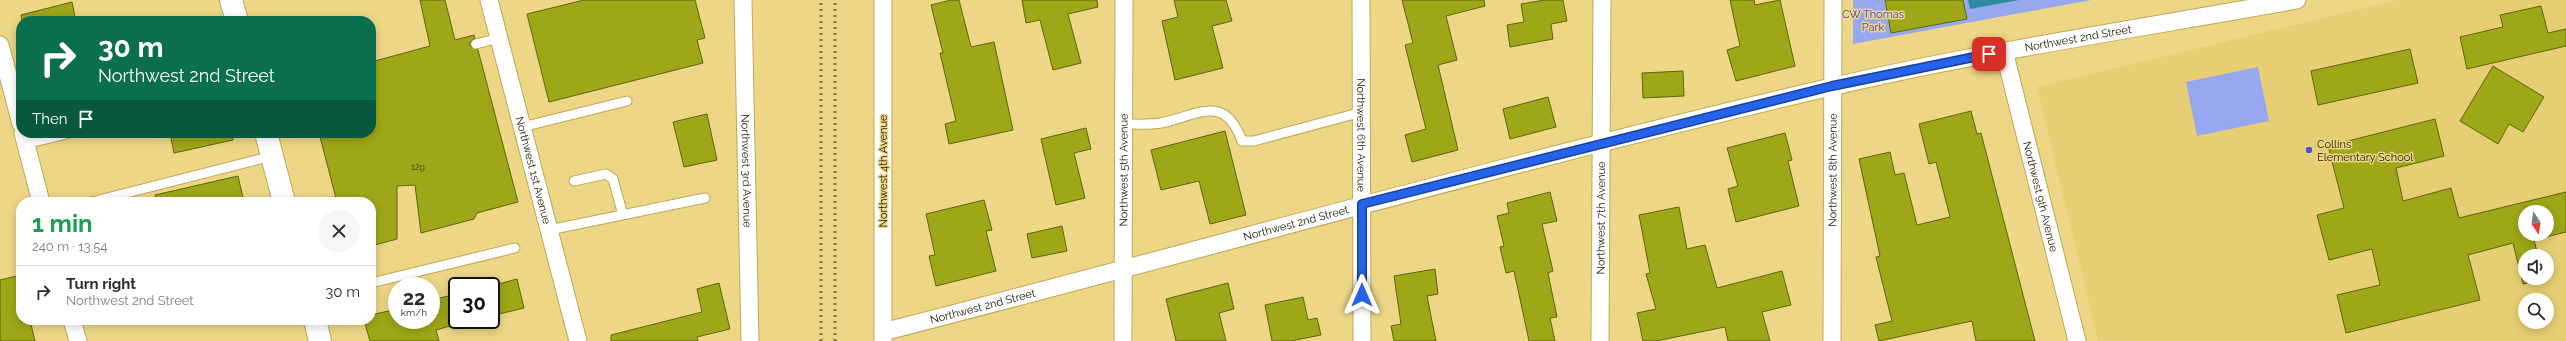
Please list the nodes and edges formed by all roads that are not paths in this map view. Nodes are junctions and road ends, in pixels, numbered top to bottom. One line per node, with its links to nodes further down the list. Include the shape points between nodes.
1 (231, 0): 10 (main road)
2 (489, 0): 11 (street, Northwest 1st Avenue)
3 (743, 0): 42 (street, Northwest 3rd Avenue)
4 (883, 0): 38 (street, Northwest 4th Avenue)
5 (1124, 0): 19 (street, Northwest 5th Avenue)
6 (1361, 0): 18 (street, Northwest 6th Avenue)
7 (1602, 0): 23 (street, Northwest 7th Avenue)
8 (1833, 0): 15 (street, Northwest 8th Avenue)
9 (2297, 0): 14 (street, Northwest 2nd Street)
10 (236, 16)
11 (499, 38): 12 (lane); 20 (street, Northwest 1st Avenue)
12 (476, 44)
13 (0, 45): 17 (street)
14 (2004, 51): 15 (street, Northwest 2nd Street); 47 (street, Northwest 9th Avenue)
15 (1832, 86): 23 (street, Northwest 2nd Street); 46 (street, Northwest 8th Avenue)
16 (627, 101): 20 (lane)
17 (16, 105)
18 (1362, 112): 19 (lane, via 1254,141 1242,141 1236,125 1222,112 1212,109 1160,123); 30 (street, Northwest 6th Avenue)
19 (1124, 124): 34 (street, Northwest 5th Avenue)
20 (522, 127): 32 (street, Northwest 1st Avenue)
21 (267, 138): 24 (main road)
22 (25, 139): 26 (street)
23 (1603, 144): 30 (street, Northwest 2nd Street); 45 (street, Northwest 7th Avenue)
24 (272, 156): 27 (lane); 28 (main road)
25 (574, 181): 31 (lane, via 606,174 613,179)
26 (40, 197)
27 (111, 197)
28 (283, 197)
29 (705, 198): 31 (lane)
30 (1362, 204): 34 (street, Northwest 2nd Street); 44 (street, Northwest 6th Avenue)
31 (623, 215): 32 (lane)
32 (549, 230): 41 (street, Northwest 1st Avenue)
33 (514, 248): 35 (lane)
34 (1124, 270): 38 (street, Northwest 2nd Street); 43 (street, Northwest 5th Avenue)
35 (376, 282)
36 (73, 325): 39 (street)
37 (316, 325): 40 (main road)
38 (883, 337)
39 (78, 341)
40 (320, 341)
41 (578, 341)
42 (750, 341)
43 (1123, 341)
44 (1362, 341)
45 (1600, 341)
46 (1832, 341)
47 (2076, 341)

